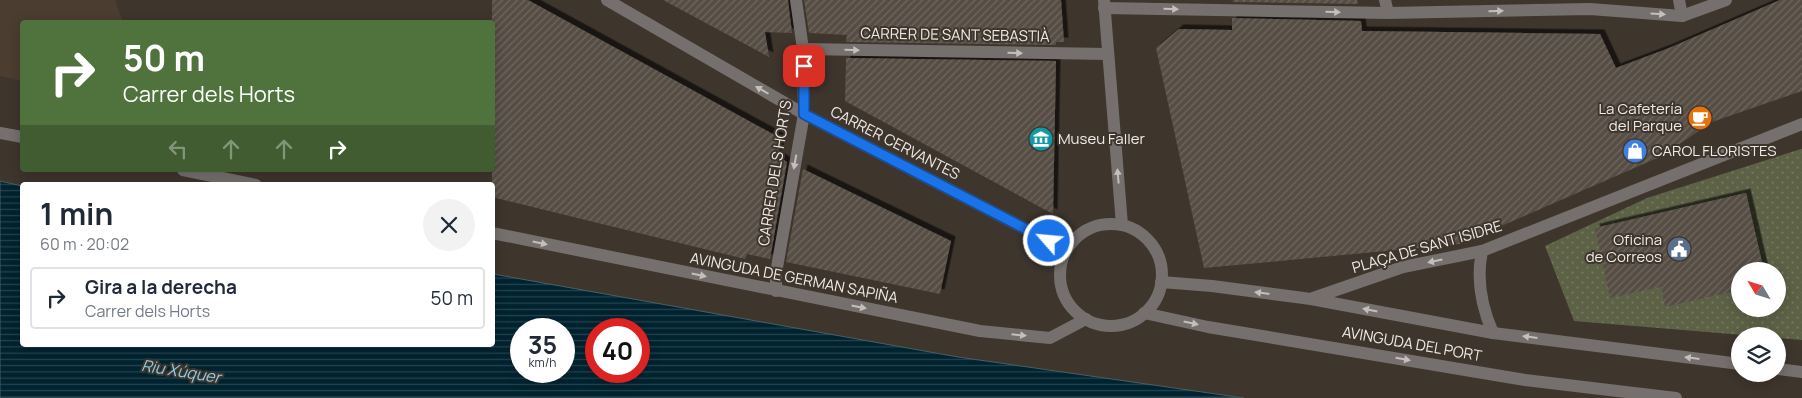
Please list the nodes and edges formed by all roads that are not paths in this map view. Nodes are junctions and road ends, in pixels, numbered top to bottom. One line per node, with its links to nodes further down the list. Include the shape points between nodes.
1 (607, 0): 12 (street, CARRER CERVANTES, one-way to 1)
2 (796, 0): 10 (street, CARRER DELS HORTS)
3 (1386, 0): 8 (street)
4 (1679, 0): 9 (street)
5 (1726, 0): 9 (street)
6 (1104, 4): 8 (street, one-way to 8); 11 (street)
7 (1590, 5): 8 (street, one-way to 7); 9 (street, one-way to 9)
8 (1388, 13)
9 (1682, 16)
10 (804, 49): 11 (street, CARRER DE SANT SEBASTIÀ, one-way to 11); 12 (street, CARRER DELS HORTS)
11 (1107, 54): 18 (street, one-way to 11)
12 (804, 114): 20 (street, CARRER CERVANTES); 23 (street, CARRER DELS HORTS, one-way to 23, via 776,272)
13 (1802, 124): 21 (street, PLAÇA DE SANT ISIDRE)
14 (0, 133): 15 (street)
15 (20, 138)
16 (192, 172): 17 (street)
17 (241, 182)
18 (1122, 225): 20 (street, via 1090,228 1076,237); 22 (street, via 1148,239 1161,266)
19 (495, 234): 23 (street, AVINGUDA DE GERMAN SAPIÑA, one-way to 23)
20 (1066, 250): 26 (street, via 1060,268 1062,288 1071,306)
21 (1482, 251): 24 (street, PLAÇA DE SANT ISIDRE, one-way to 24, via 1403,267); 27 (street, via 1479,281 1484,312)
22 (1162, 282): 24 (street, PLAÇA DE SANT ISIDRE, one-way to 22); 25 (street)
23 (776, 291): 26 (street, AVINGUDA DE GERMAN SAPIÑA, one-way to 26, via 980,331 1050,338)
24 (1311, 299): 27 (street, AVINGUDA DEL PORT, one-way to 24)
25 (1144, 313): 26 (street, via 1132,322 1120,325 1102,325); 31 (street, AVINGUDA DEL PORT, one-way to 31, via 1208,327 1525,380)
26 (1086, 319)
27 (1493, 333): 28 (street, AVINGUDA DEL PORT, one-way to 27)
28 (1731, 363)
29 (1786, 369): 30 (street)
30 (1802, 372)
31 (1676, 398)

